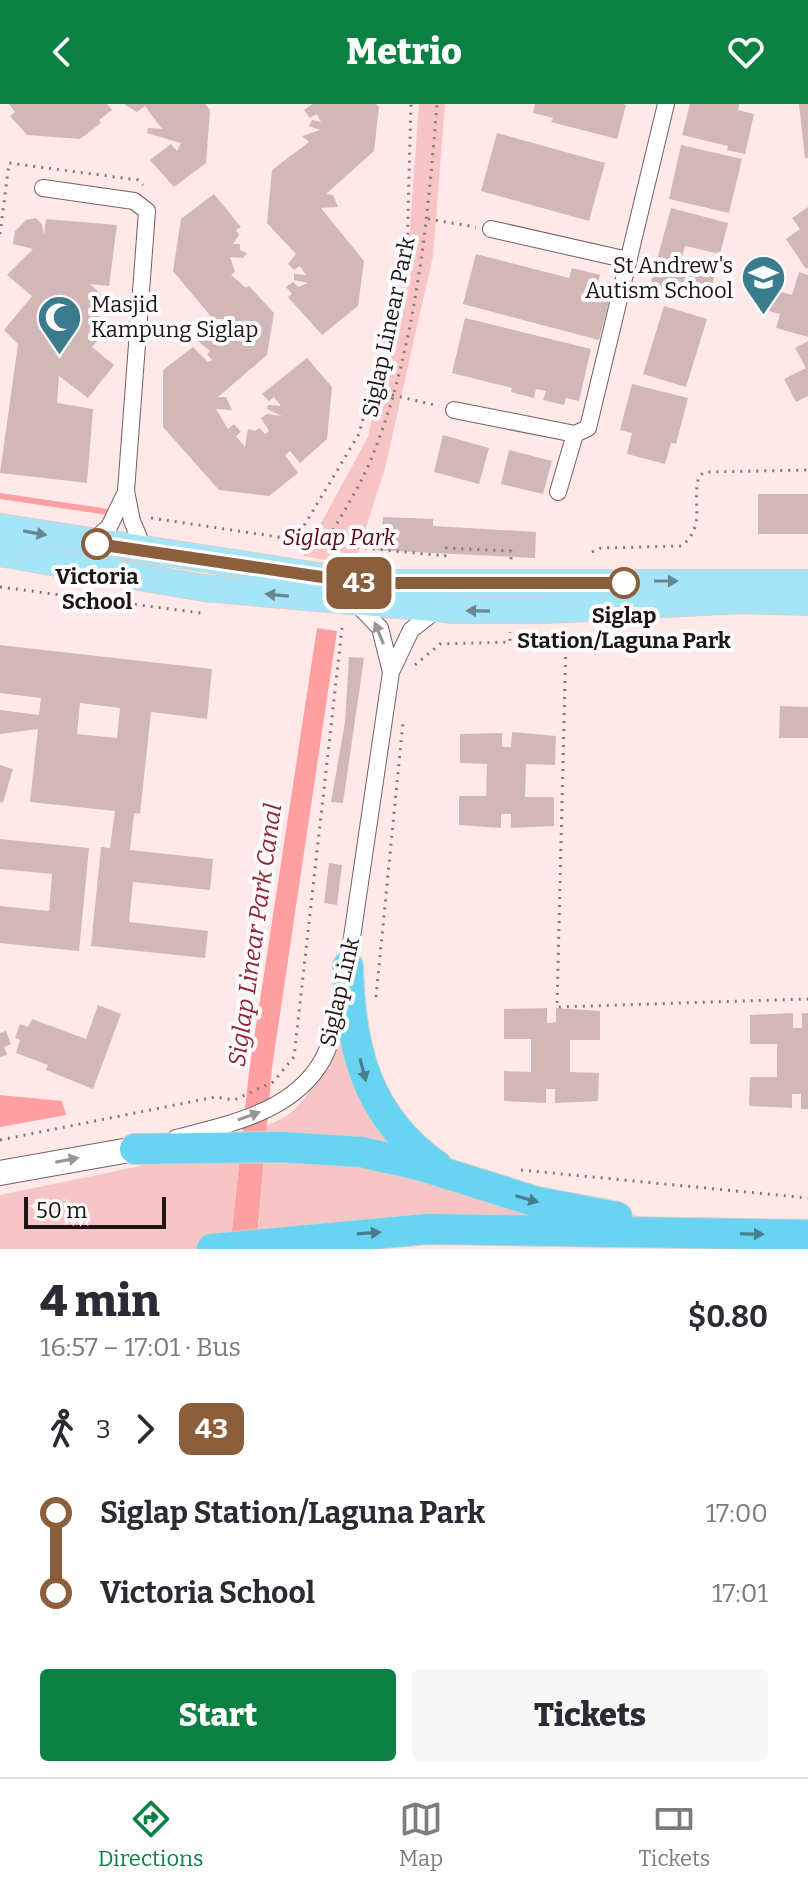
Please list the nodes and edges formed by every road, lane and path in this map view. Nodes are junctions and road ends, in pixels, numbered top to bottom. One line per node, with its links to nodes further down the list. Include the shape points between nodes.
1 (411, 104): 18 (path, via 407,254 359,434)
2 (437, 104): 6 (path, Siglap Linear Park)
3 (666, 104): 9 (street)
4 (147, 187): 8 (path, via 138,180 9,163)
5 (43, 188): 14 (street, via 134,201 144,206 148,217)
6 (427, 218): 7 (path); 10 (path, Siglap Linear Park)
7 (491, 229): 9 (street)
8 (0, 234)
9 (628, 260): 12 (street, via 588,428)
10 (392, 395): 11 (path); 20 (path, Siglap Linear Park, via 374,454)
11 (454, 410): 12 (street)
12 (575, 434): 15 (street)
13 (808, 470): 23 (path, via 705,472 696,484 697,527 682,546)
14 (126, 491): 19 (street, via 109,527); 22 (street)
15 (558, 492)
16 (142, 517): 18 (path)
17 (0, 527): 19 (main road, one-way to 19)
18 (296, 539): 20 (path)
19 (91, 543): 22 (main road)
20 (326, 544): 21 (path, via 445,556 446,548)
21 (511, 551)
22 (145, 552): 25 (main road, one-way to 25, via 363,583)
23 (592, 552)
24 (0, 553): 27 (main road, one-way to 24, via 204,588)
25 (808, 583)
26 (0, 587): 30 (path)
27 (354, 601): 29 (main road); 34 (street, Siglap Link, one-way to 27, via 380,628)
28 (808, 602): 29 (main road, one-way to 29)
29 (438, 609): 34 (street, Siglap Link, via 411,630)
30 (201, 613)
31 (342, 628): 41 (path, via 294,1057 273,1082 234,1100 215,1097)
32 (566, 641): 38 (path, via 557,1007)
33 (510, 642): 35 (path, via 440,644)
34 (391, 672): 37 (street, Siglap Link)
35 (409, 677)
36 (403, 721): 39 (path)
37 (348, 966): 40 (street, Siglap Link, one-way to 37, via 276,1106 323,1060); 45 (highway, one-way to 45, via 349,1010 365,1080 400,1134)
38 (808, 999)
39 (375, 1006)
40 (224, 1136): 42 (highway); 45 (highway, via 281,1147 388,1156)
41 (0, 1140)
42 (135, 1149): 44 (street, one-way to 42)
43 (512, 1169): 46 (path)
44 (0, 1173)
45 (453, 1176): 47 (highway, one-way to 47, via 537,1202)
46 (808, 1198)
47 (695, 1233): 48 (highway, one-way to 48); 49 (highway, one-way to 47, via 428,1229)
48 (808, 1235)
49 (237, 1246)

